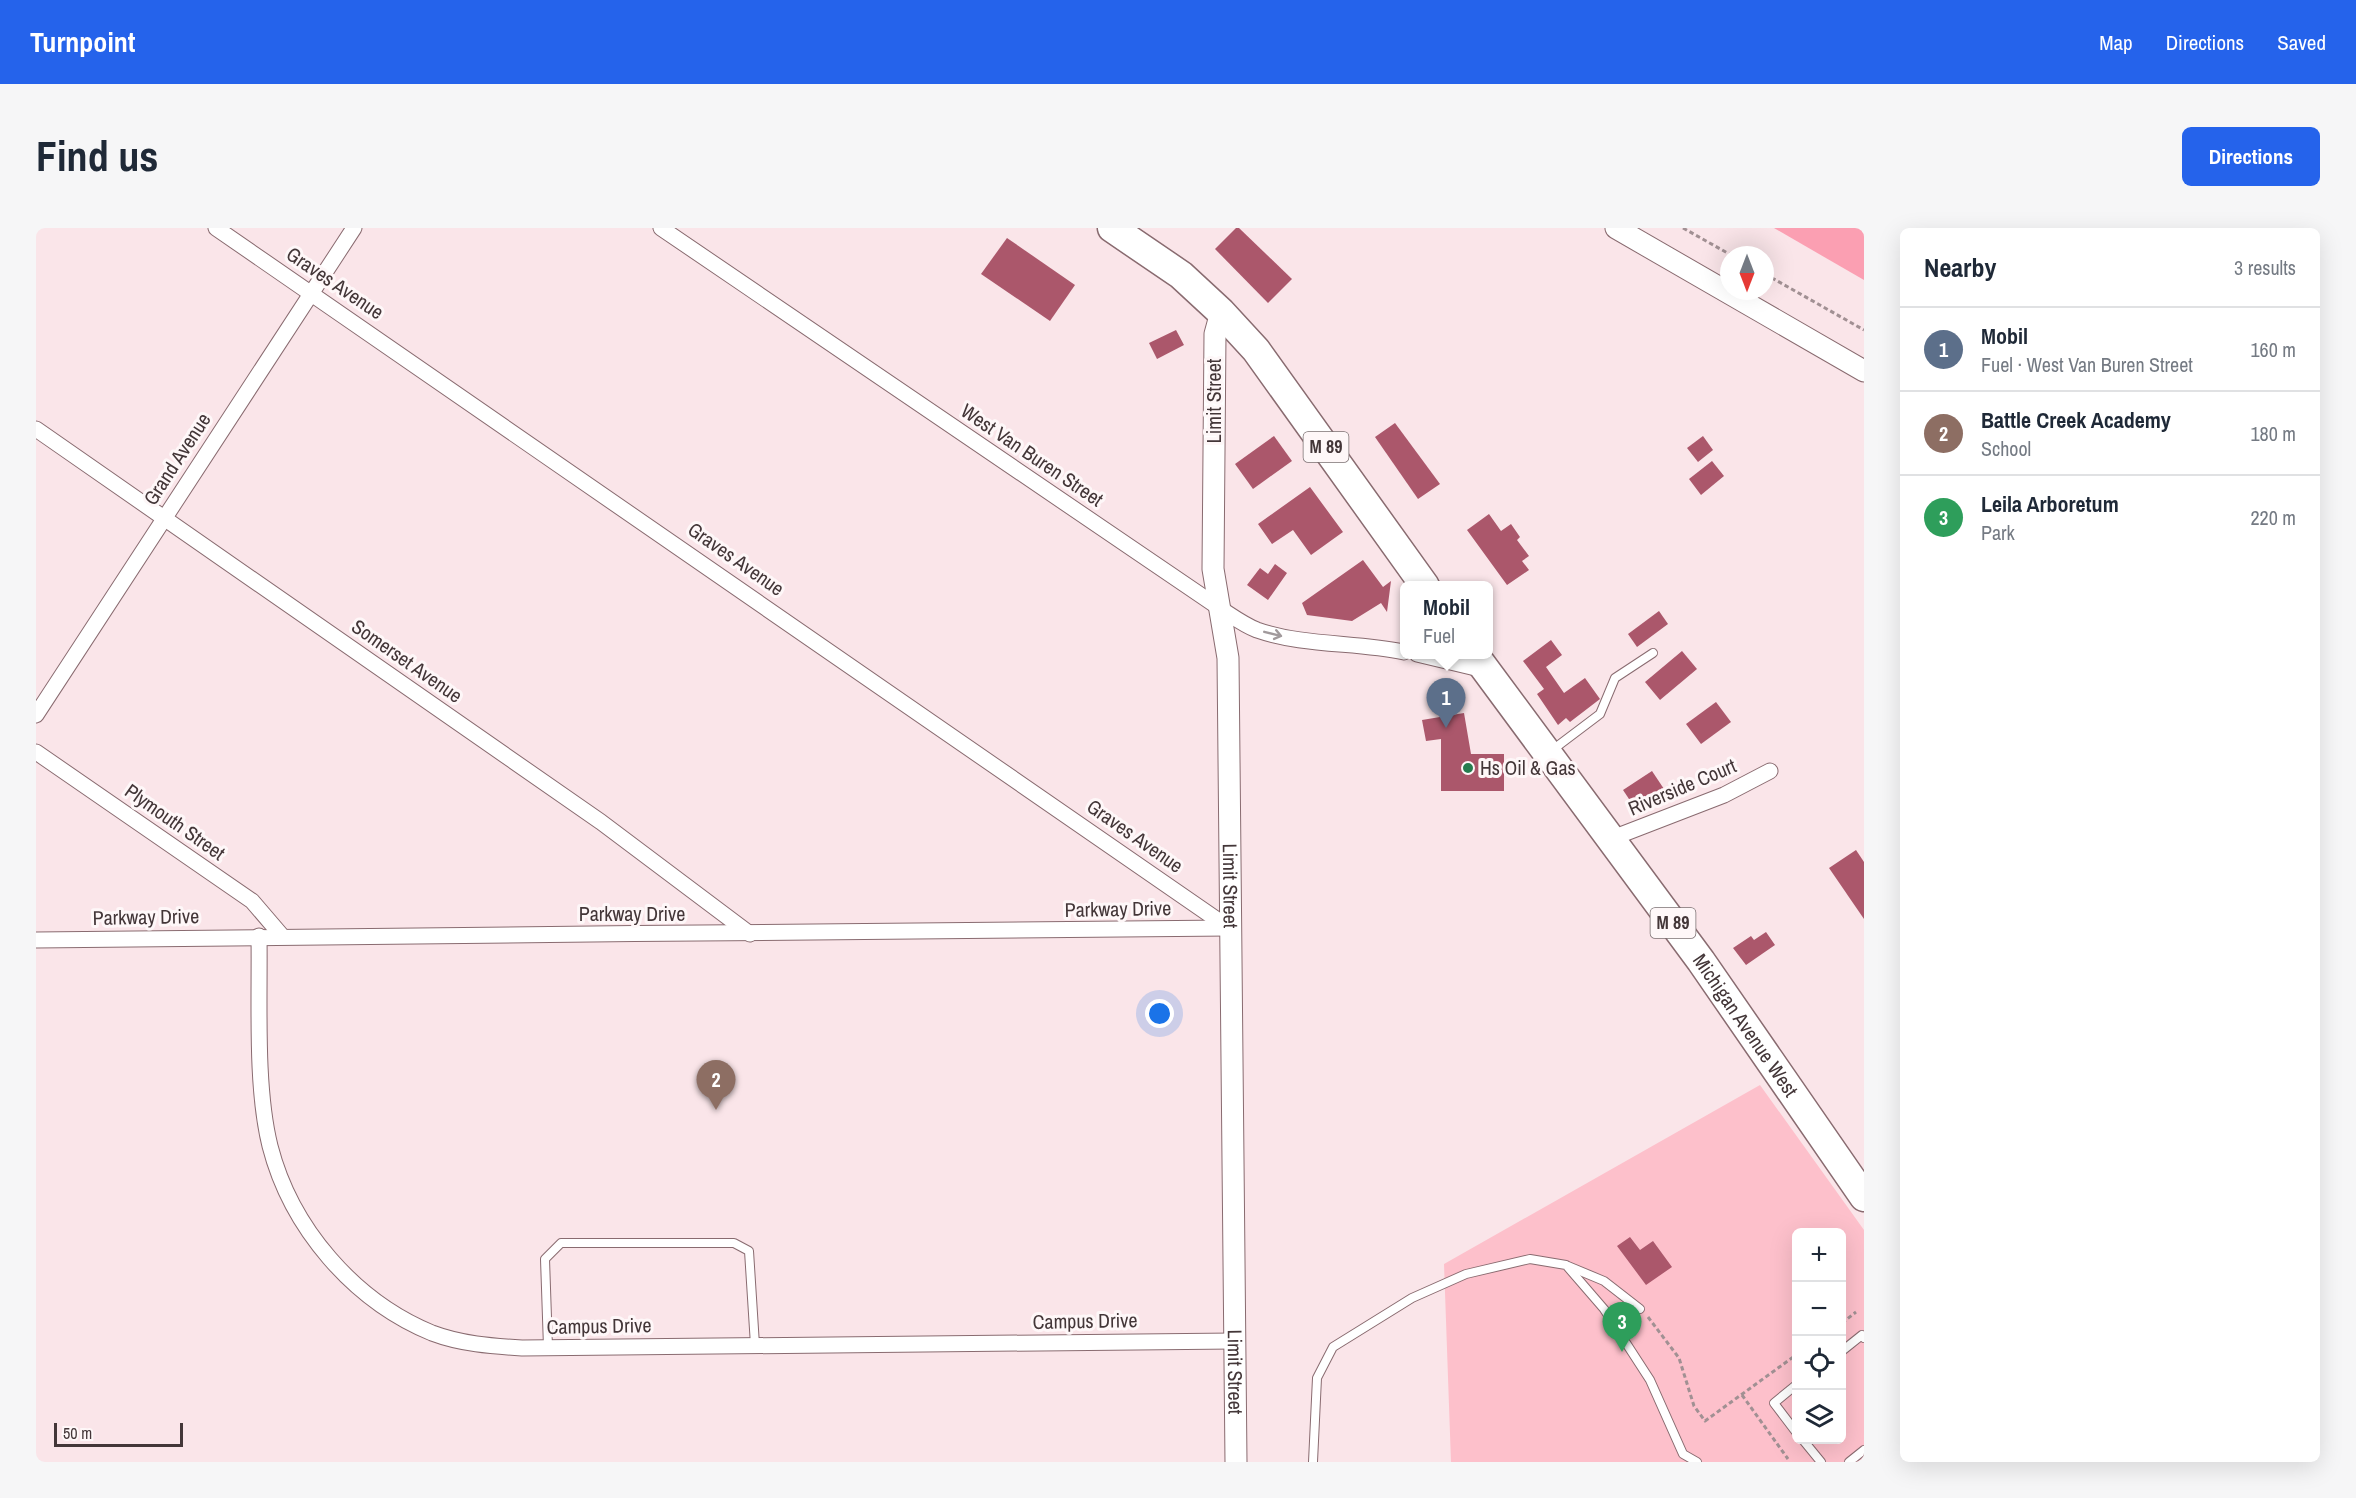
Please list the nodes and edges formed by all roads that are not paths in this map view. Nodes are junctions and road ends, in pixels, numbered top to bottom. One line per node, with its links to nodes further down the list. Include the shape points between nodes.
1 (216, 228): 6 (street, Graves Avenue)
2 (354, 228): 6 (street, Grand Avenue)
3 (661, 228): 12 (street, West Van Buren Street)
4 (1112, 228): 7 (highway, M 89, via 1181,275)
5 (1616, 228): 8 (street)
6 (312, 292): 10 (street, Grand Avenue); 22 (street, Graves Avenue)
7 (1221, 312): 11 (highway, M 89, via 1256,350); 12 (street, Limit Street, via 1215,334 1213,569)
8 (1864, 371)
9 (36, 429): 10 (street, Somerset Avenue)
10 (164, 517): 17 (street, Grand Avenue); 23 (street, Somerset Avenue, via 601,822)
11 (1422, 581)
12 (1221, 609): 13 (street, West Van Buren Street, one-way to 13, via 1256,630); 22 (street, Limit Street, via 1228,658)
13 (1400, 651)
14 (1653, 653): 19 (lane, via 1616,678 1600,714)
15 (1456, 659): 16 (street)
16 (1479, 662): 19 (highway, Michigan Avenue West / M 89)
17 (36, 715)
18 (36, 752): 25 (street, Plymouth Street, via 252,901)
19 (1547, 755): 21 (highway, Michigan Avenue West / M 89)
20 (1770, 771): 21 (street, Riverside Court, via 1724,795)
21 (1610, 839): 27 (highway, Michigan Avenue West / M 89, via 1701,961)
22 (1229, 928): 23 (street, Parkway Drive); 31 (street, Limit Street)
23 (750, 934): 25 (street, Parkway Drive)
24 (259, 936): 25 (street, Parkway Drive); 26 (street, Parkway Drive); 33 (street, Campus Drive, via 263,1100 270,1145 284,1189 305,1225 361,1289 423,1328 478,1346)
25 (282, 936)
26 (36, 940)
27 (1864, 1197)
28 (1566, 1265): 29 (lane, via 1604,1281); 40 (lane, via 1530,1259 1466,1274 1412,1298 1333,1347 1317,1377); 41 (lane, via 1604,1309 1650,1380 1683,1454)
29 (1640, 1309)
30 (1864, 1338): 34 (lane, via 1862,1335)
31 (1234, 1341): 32 (street, Campus Drive); 39 (street, Limit Street)
32 (755, 1345): 33 (street, Campus Drive); 33 (lane, via 749,1251 735,1243 561,1243 545,1258)
33 (548, 1347)
34 (1846, 1348)
35 (1792, 1389): 36 (lane, via 1774,1403)
36 (1792, 1426)
37 (1806, 1444): 42 (lane)
38 (1864, 1450): 43 (lane)
39 (1236, 1462)
40 (1313, 1462)
41 (1697, 1462)
42 (1821, 1462)
43 (1849, 1462)

